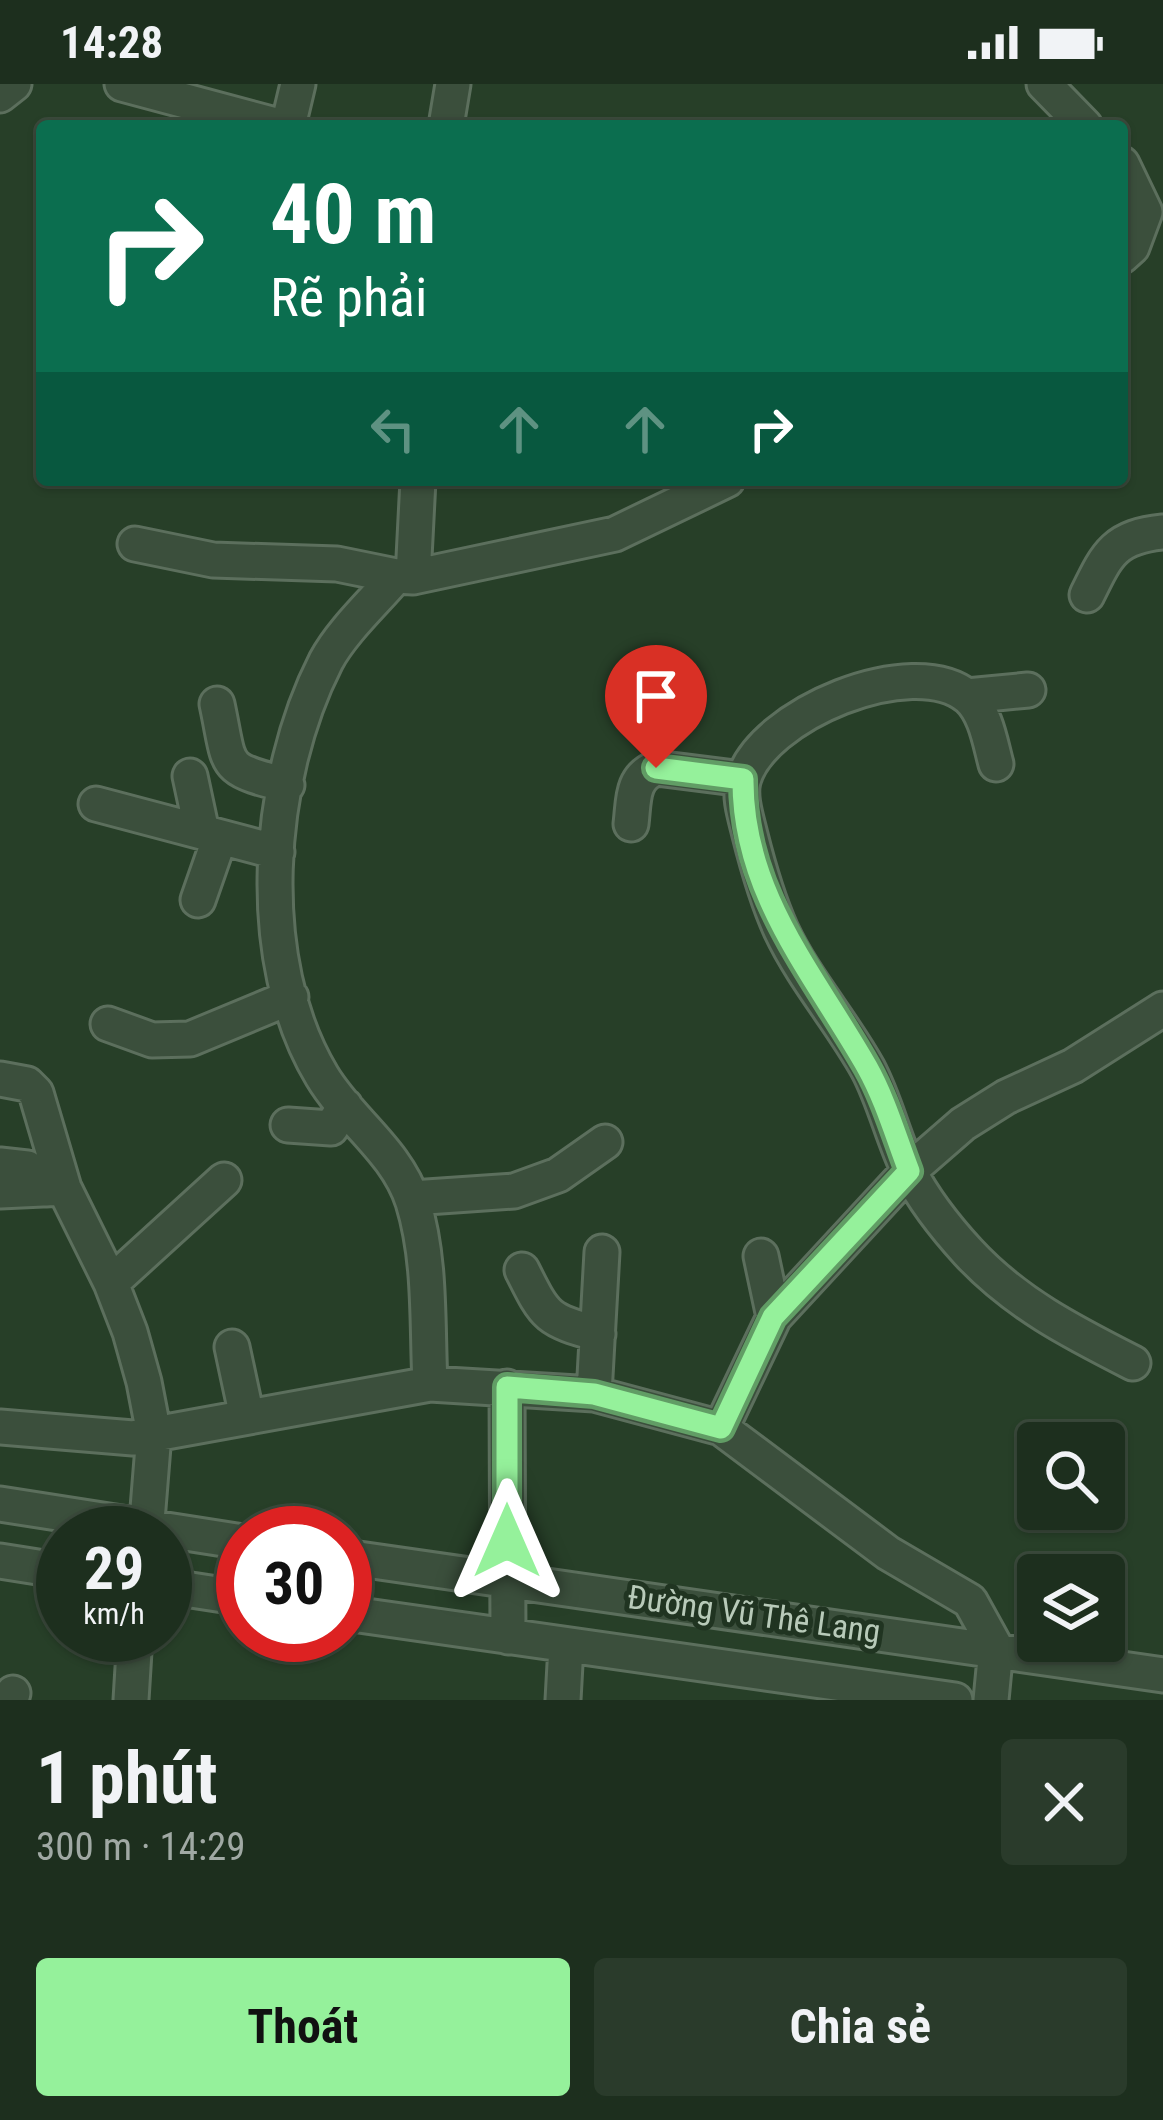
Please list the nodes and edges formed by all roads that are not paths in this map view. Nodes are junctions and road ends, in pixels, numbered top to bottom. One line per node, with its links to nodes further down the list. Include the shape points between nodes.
1 (14, 84): 6 (street)
2 (122, 84): 7 (street)
3 (298, 84): 8 (street)
4 (453, 84): 9 (street)
5 (1044, 84): 10 (street)
6 (0, 94)
7 (260, 120)
8 (285, 120)
9 (447, 120)
10 (1079, 120)
11 (1128, 177): 12 (street, via 1144,212)
12 (1128, 251)
13 (417, 486): 17 (street)
14 (715, 486): 17 (street, via 615,534)
15 (1163, 532): 18 (street, via 1126,539 1107,554)
16 (134, 544): 17 (street, via 213,560 321,563)
17 (405, 577): 25 (street, via 328,658)
18 (1087, 595)
19 (1028, 690): 20 (street)
20 (967, 696): 22 (street, via 983,718); 24 (street, via 894,681 830,698 782,730)
21 (217, 704): 25 (street, via 238,772)
22 (995, 764)
23 (190, 776): 28 (street)
24 (743, 779): 27 (street, via 656,768 635,785); 39 (street, via 760,876 782,933 868,1070)
25 (287, 785): 29 (street)
26 (96, 805): 28 (street)
27 (631, 824)
28 (211, 834): 29 (street); 30 (street)
29 (277, 851): 31 (street, via 274,889)
30 (198, 900)
31 (291, 998): 33 (street, via 190,1039 152,1040); 35 (street, via 321,1075)
32 (1163, 1009): 39 (street, via 963,1124)
33 (107, 1024)
34 (0, 1079): 41 (street, via 36,1093)
35 (345, 1106): 36 (street, via 331,1128); 43 (street, via 388,1153)
36 (287, 1125)
37 (604, 1142): 43 (street, via 558,1174 514,1191)
38 (0, 1166): 41 (street, via 27,1168)
39 (909, 1171): 48 (street); 51 (street, via 938,1217 1010,1294)
40 (224, 1180): 47 (street)
41 (56, 1188): 42 (street); 47 (street)
42 (0, 1191)
43 (412, 1198): 52 (street, via 424,1250)
44 (602, 1252): 49 (street)
45 (761, 1256): 48 (street)
46 (522, 1270): 49 (street, via 556,1322)
47 (110, 1283): 58 (street)
48 (773, 1317): 57 (street)
49 (598, 1334): 54 (street)
50 (232, 1347): 55 (street)
51 (1133, 1363)
52 (430, 1384): 53 (street); 55 (street)
53 (507, 1387): 54 (street); 65 (street)
54 (594, 1394): 57 (street)
55 (247, 1417): 58 (street)
56 (0, 1427): 58 (street)
57 (721, 1428): 69 (street, via 888,1553 970,1601)
58 (154, 1434): 60 (street)
59 (0, 1504): 61 (street)
60 (148, 1506)
61 (36, 1511)
62 (372, 1560): 65 (street, Đường Vũ Thê Lang)
63 (0, 1562): 64 (street)
64 (36, 1567)
65 (507, 1580): 67 (street); 69 (street, Đường Vũ Thê Lang)
66 (372, 1617): 67 (street, Đường Vũ Thê Lang)
67 (508, 1637): 68 (street, Đường Vũ Thê Lang)
68 (566, 1646): 73 (street); 74 (street, Đường Vũ Thê Lang)
69 (996, 1648): 71 (street, Đường Vũ Thê Lang); 75 (street)
70 (133, 1662): 72 (street)
71 (1163, 1675)
72 (131, 1700)
73 (563, 1700)
74 (955, 1700)
75 (991, 1700)

